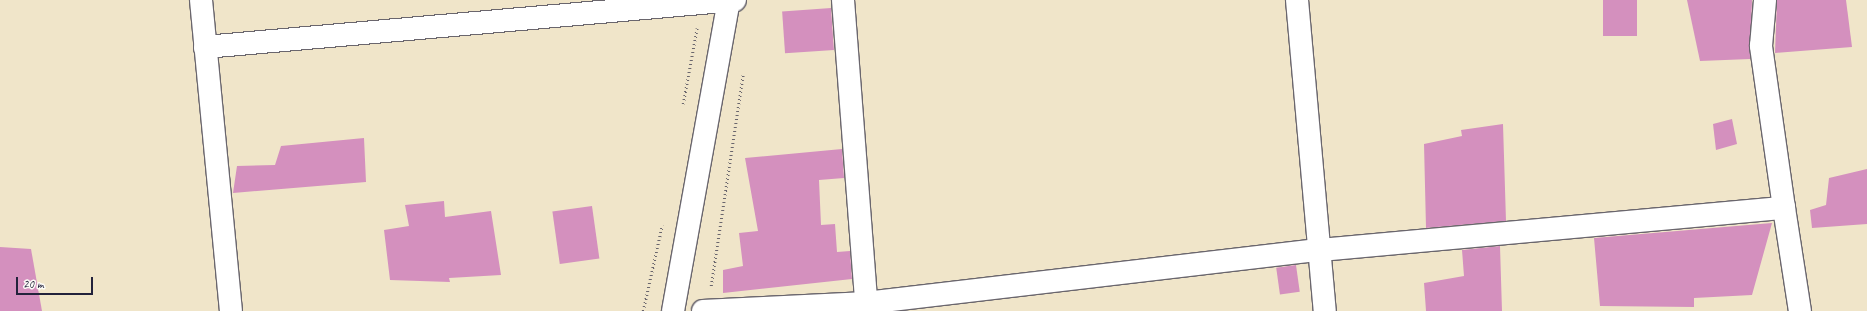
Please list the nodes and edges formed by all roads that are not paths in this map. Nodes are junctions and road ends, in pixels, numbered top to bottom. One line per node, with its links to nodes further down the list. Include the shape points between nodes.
1 (201, 0): 6 (street)
2 (731, 0): 6 (street); 11 (street)
3 (843, 0): 9 (street)
4 (1297, 0): 8 (street)
5 (1766, 0): 7 (street, via 1761,46)
6 (205, 47): 10 (street)
7 (1784, 208): 8 (street); 14 (street)
8 (1320, 250): 9 (street); 13 (street)
9 (867, 307): 12 (street)
10 (231, 311)
11 (673, 311)
12 (705, 311)
13 (1325, 311)
14 (1800, 311)

